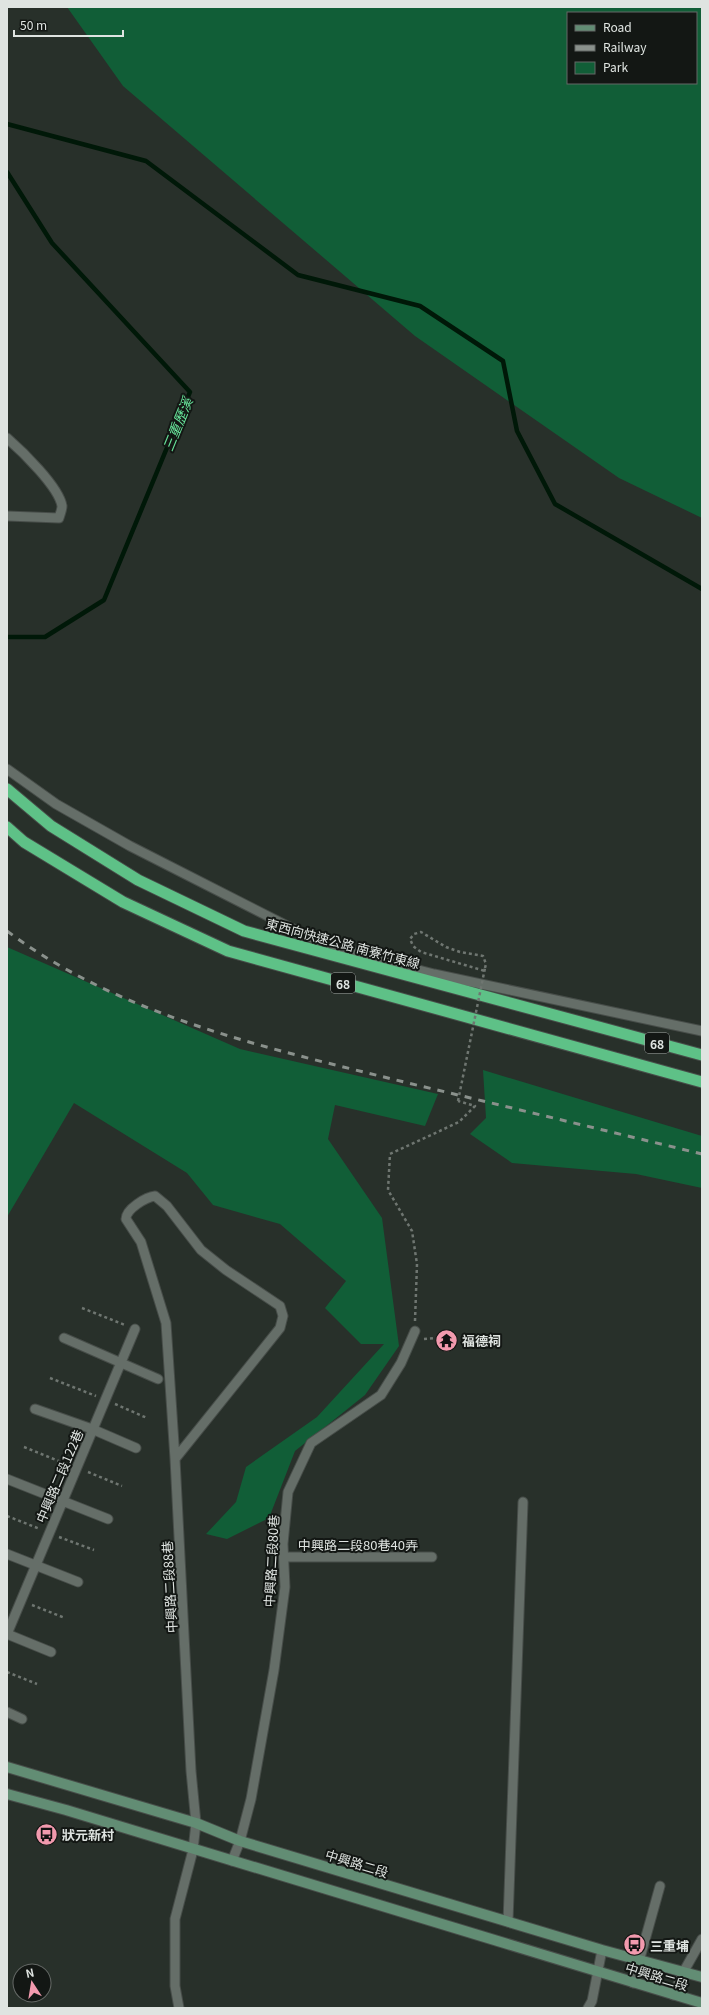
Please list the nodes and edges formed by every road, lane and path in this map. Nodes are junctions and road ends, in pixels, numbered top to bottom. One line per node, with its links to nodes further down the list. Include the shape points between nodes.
1 (7, 438): 2 (lane, via 53,487 62,507 59,518)
2 (7, 516)
3 (7, 769): 7 (lane, via 56,804 130,846 308,936 369,958 434,974)
4 (7, 789): 8 (highway, 東西向快速公路 南寮竹東線 / 68, via 51,826 138,880 244,931)
5 (7, 828): 9 (highway, 68, via 24,842 124,902 228,951)
6 (490, 973): 12 (path, bridge, via 421,952 413,946 410,939 414,934 421,932 446,947 483,956 486,964 485,968 458,1101 475,1106 459,1122 390,1154 388,1190 412,1231 417,1264)
7 (702, 1031)
8 (702, 1056)
9 (702, 1082)
10 (82, 1308): 11 (path)
11 (135, 1329): 14 (lane, 中興路二段122巷)
12 (414, 1331): 34 (lane, 中興路二段80巷, via 401,1363 381,1394 311,1443 288,1492)
13 (64, 1338): 14 (lane)
14 (121, 1363): 16 (lane); 17 (lane, 中興路二段122巷)
15 (50, 1378): 17 (path)
16 (158, 1379)
17 (105, 1400): 19 (path); 20 (lane, 中興路二段122巷)
18 (35, 1409): 20 (lane)
19 (147, 1418)
20 (92, 1429): 22 (lane); 24 (lane, 中興路二段122巷)
21 (24, 1448): 24 (path)
22 (136, 1448)
23 (175, 1459): 23 (lane, 中興路二段88巷, via 166,1323 141,1242 126,1219 132,1208 155,1196 201,1250 280,1306 283,1316 280,1328); 48 (lane, 中興路二段88巷)
24 (76, 1467): 26 (path); 27 (lane, 中興路二段122巷)
25 (7, 1479): 27 (lane)
26 (122, 1486)
27 (63, 1500): 30 (lane); 31 (lane, 中興路二段122巷)
28 (523, 1502): 53 (lane)
29 (7, 1516): 31 (path)
30 (108, 1519)
31 (49, 1533): 32 (path); 36 (lane, 中興路二段122巷)
32 (94, 1550)
33 (7, 1554): 36 (lane)
34 (284, 1557): 35 (lane, 中興路二段80巷40弄); 49 (lane, 中興路二段80巷, via 285,1587 274,1670 251,1799)
35 (432, 1557)
36 (36, 1565): 37 (lane); 38 (lane, 中興路二段122巷)
37 (78, 1582)
38 (21, 1600): 39 (path); 40 (lane, 中興路二段122巷)
39 (65, 1618)
40 (7, 1634): 41 (lane)
41 (51, 1652)
42 (7, 1672): 43 (path)
43 (38, 1684)
44 (7, 1712): 45 (lane)
45 (22, 1719)
46 (7, 1767): 48 (main road, 中興路二段)
47 (7, 1794): 50 (main road, 中興路二段)
48 (196, 1823): 49 (main road, 中興路二段); 50 (lane, 中興路二段88巷)
49 (240, 1841): 51 (lane, 中興路二段80巷); 53 (main road, 中興路二段)
50 (193, 1850): 51 (main road, 中興路二段); 63 (lane, 中興路二段88巷, via 175,1919 175,1986)
51 (232, 1860): 57 (main road, 中興路二段)
52 (660, 1886): 56 (lane)
53 (508, 1922): 55 (main road, 中興路二段)
54 (702, 1939): 58 (lane)
55 (602, 1950): 56 (main road, 中興路二段); 57 (lane)
56 (640, 1960): 58 (main road, 中興路二段); 60 (lane)
57 (597, 1971): 60 (main road, 中興路二段); 64 (lane, via 592,2001)
58 (684, 1971): 59 (main road, 中興路二段); 61 (lane)
59 (702, 1977)
60 (633, 1983): 61 (main road, 中興路二段)
61 (673, 1995): 62 (main road, 中興路二段)
62 (702, 2004)
63 (179, 2008)
64 (588, 2008)

